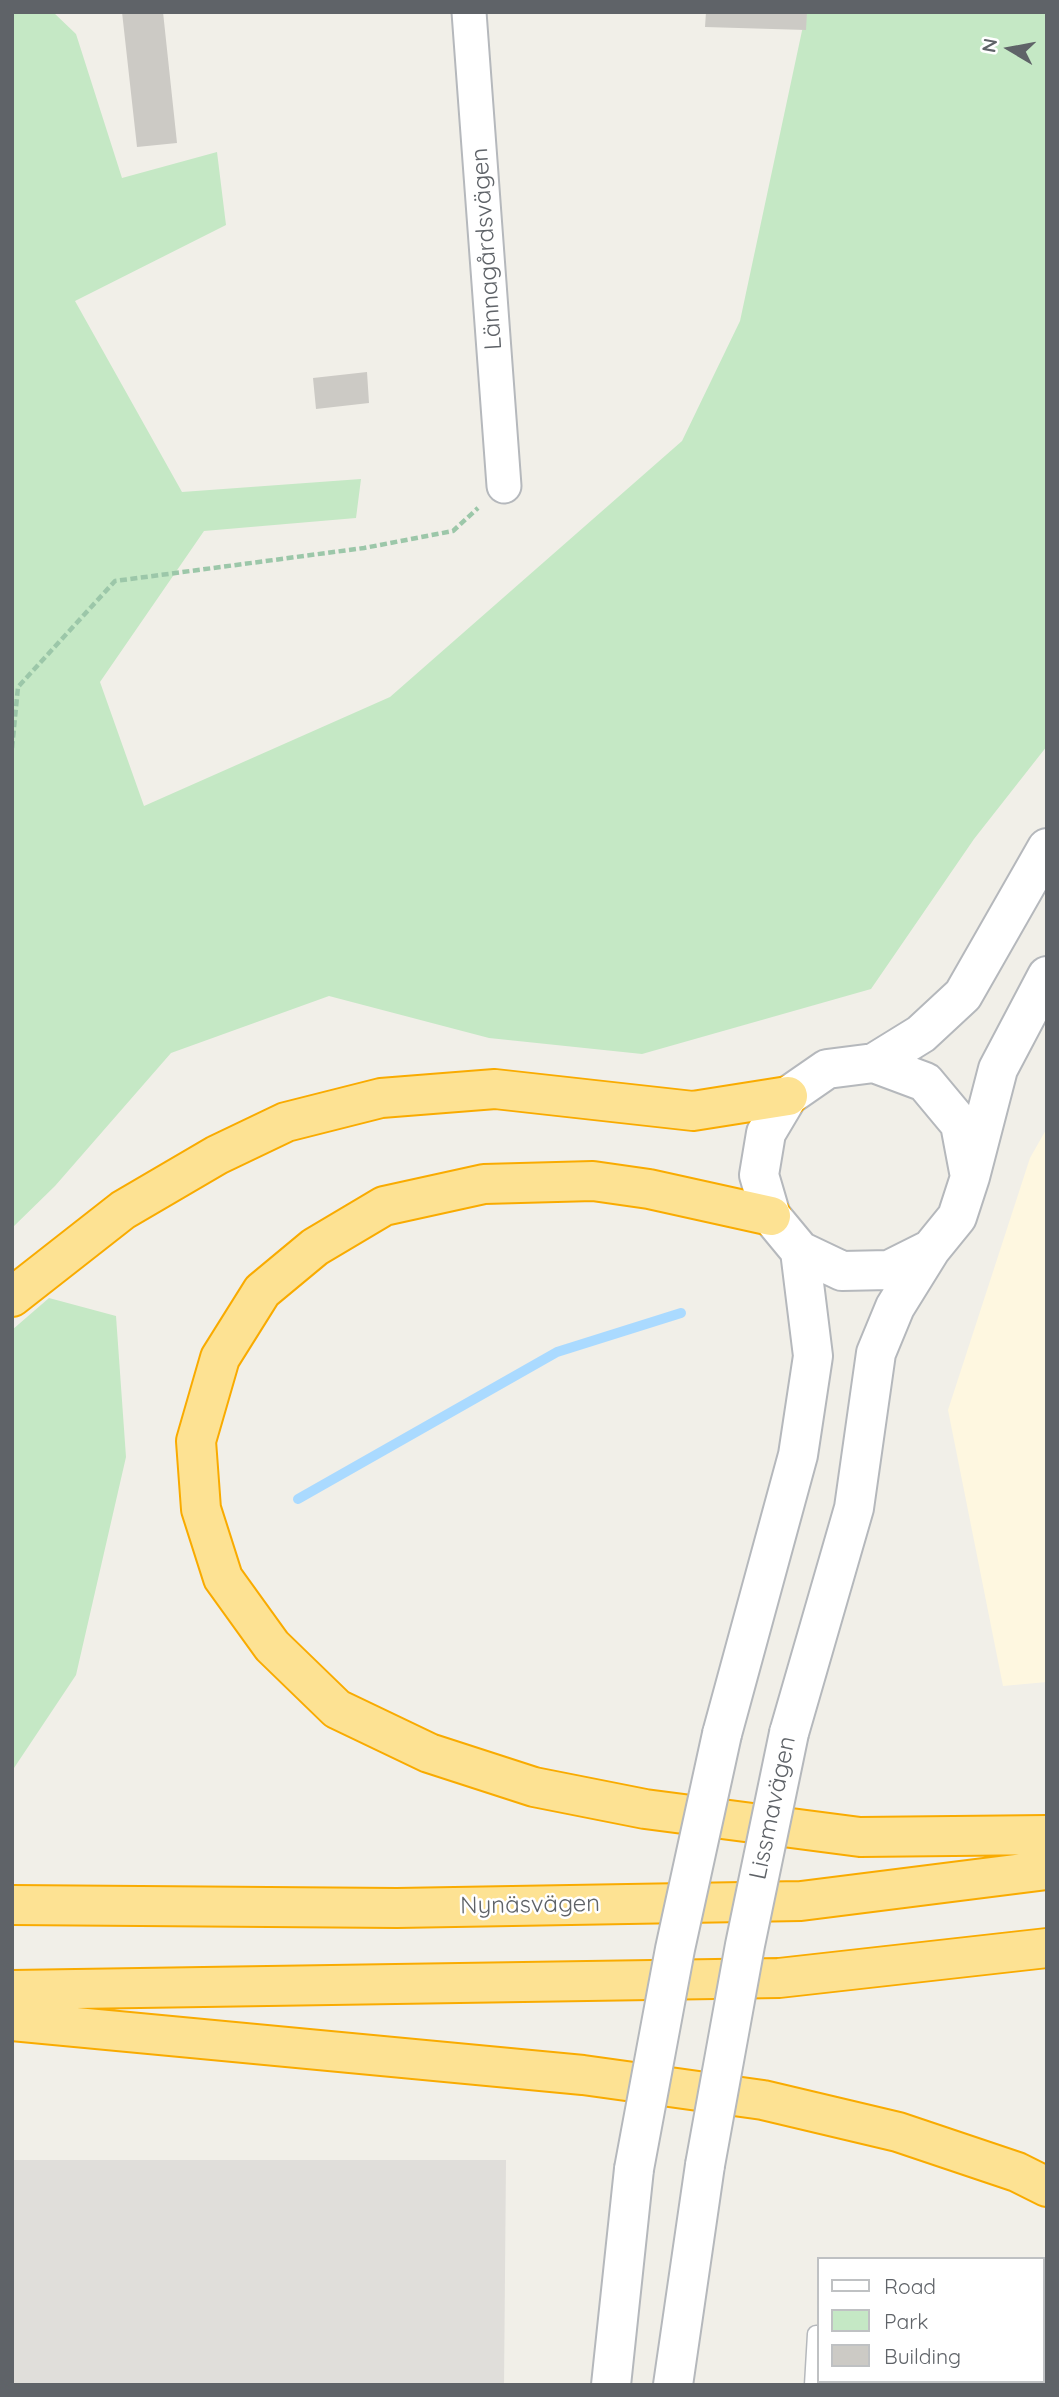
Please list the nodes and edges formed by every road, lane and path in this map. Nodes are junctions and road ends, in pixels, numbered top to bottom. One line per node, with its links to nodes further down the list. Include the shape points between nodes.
1 (469, 12): 2 (street, Lännagårdsvägen)
2 (504, 486): 3 (path, via 453,531 364,548 115,581 18,687)
3 (12, 748)
4 (1047, 848): 6 (street, via 963,995 921,1034)
5 (1047, 976): 8 (street, via 998,1069)
6 (874, 1063): 7 (street, via 827,1069); 8 (street, via 925,1082 960,1124)
7 (788, 1096): 9 (street, via 766,1133 760,1175); 12 (highway, via 693,1111 495,1089 381,1098 300,1118 217,1155 123,1210)
8 (970, 1177): 10 (street, via 957,1217)
9 (771, 1216): 11 (street); 13 (highway, via 593,1181 484,1184 384,1206 315,1247 262,1292 220,1359 197,1441 201,1509 223,1578 272,1646 337,1709 429,1753 534,1787 645,1809 860,1837)
10 (931, 1249): 11 (street, via 889,1270 842,1270); 22 (street, Lissmavägen, bridge, via 895,1307 876,1353 854,1508 789,1733 705,2165)
11 (800, 1251): 21 (street, bridge, via 813,1356 799,1455 722,1734 675,1949 634,2169)
12 (12, 1297)
13 (1047, 1835)
14 (1047, 1870): 15 (highway, Nynäsvägen, via 801,1900 397,1908)
15 (12, 1905)
16 (1047, 1948): 17 (highway, via 779,1978)
17 (12, 1990)
18 (12, 2021): 19 (highway, via 583,2075 763,2100 898,2132 1017,2172)
19 (1047, 2187)
20 (818, 2334): 23 (lane)
21 (611, 2385)
22 (673, 2385)
23 (813, 2385)

